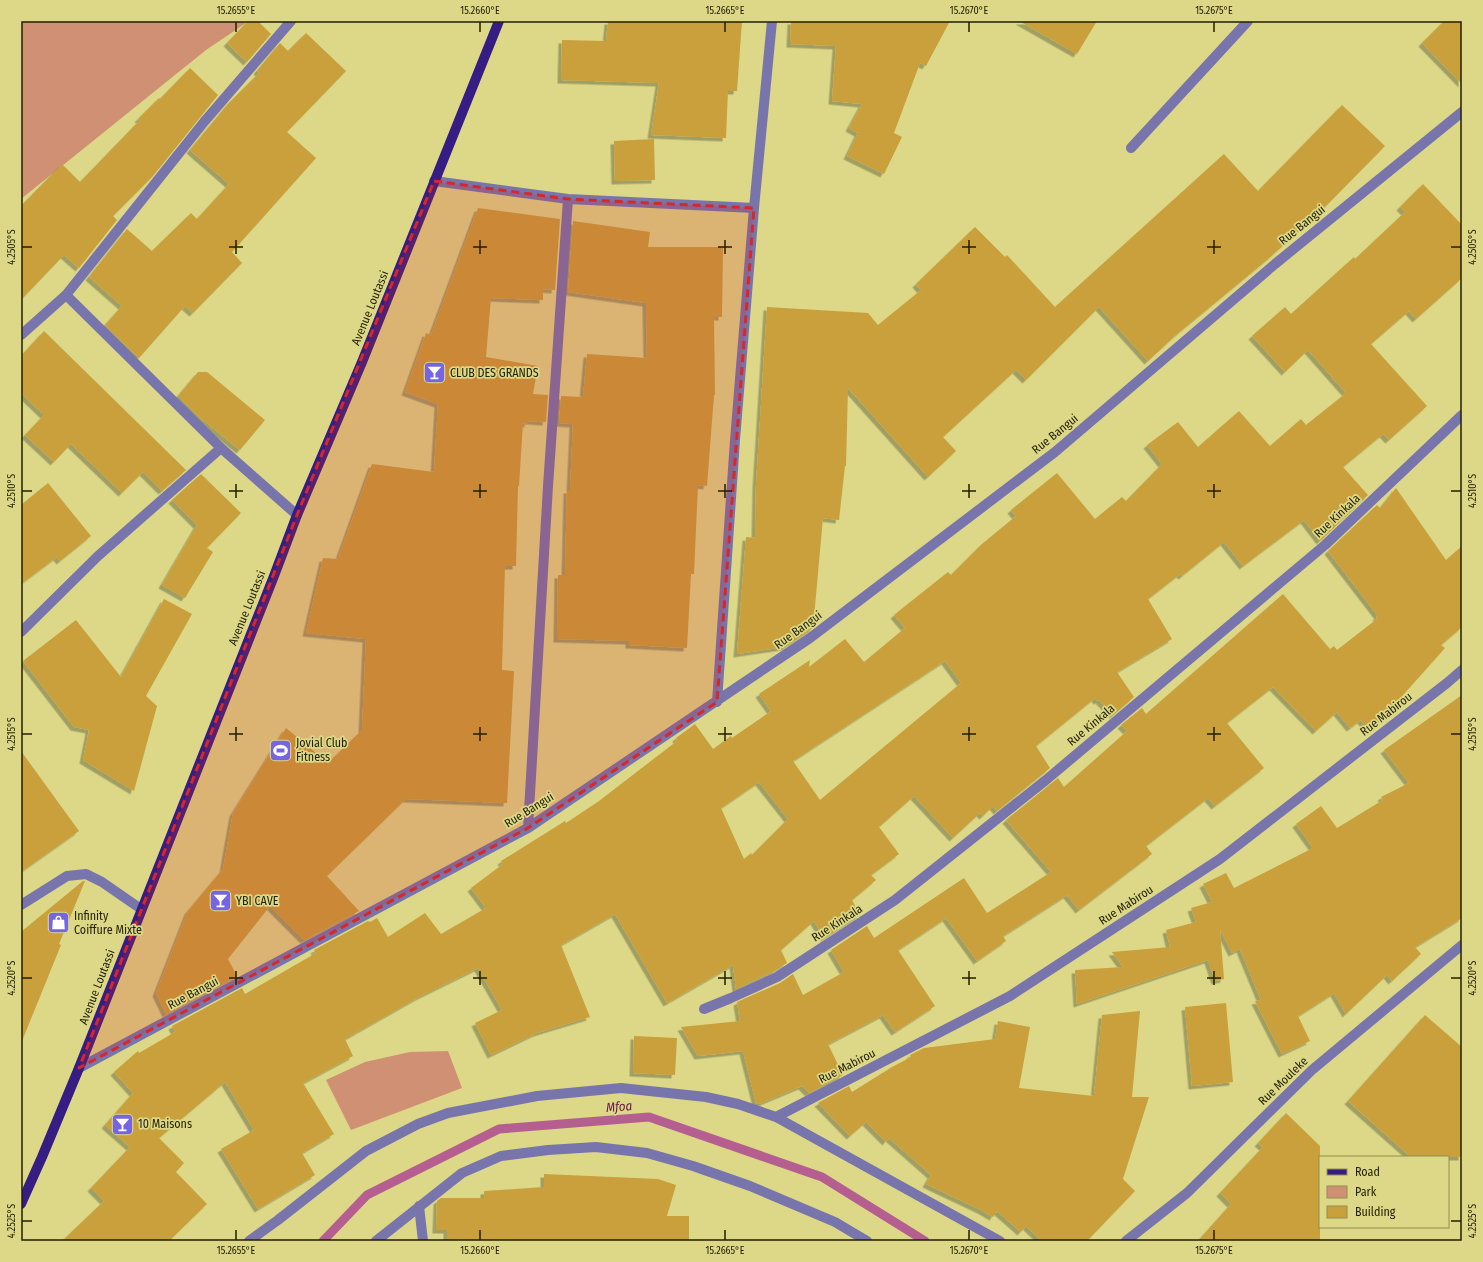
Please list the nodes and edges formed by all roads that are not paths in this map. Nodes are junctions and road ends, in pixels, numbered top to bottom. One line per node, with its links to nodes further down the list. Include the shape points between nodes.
1 (291, 21): 10 (street, via 204,122)
2 (499, 21): 7 (main road, Avenue Loutassi)
3 (772, 21): 9 (street)
4 (1248, 21): 6 (street)
5 (1462, 112): 17 (street, Rue Bangui, via 1275,264 1055,452 810,638)
6 (1131, 148)
7 (434, 182): 8 (street); 14 (main road, Avenue Loutassi)
8 (568, 199): 9 (street); 18 (street)
9 (754, 208): 17 (street)
10 (66, 295): 11 (street); 13 (street)
11 (21, 335)
12 (1462, 415): 22 (street, Rue Kinkala, via 1325,545 1046,780 895,900 777,977)
13 (221, 448): 14 (street); 15 (street, via 98,556)
14 (297, 515): 20 (main road, Avenue Loutassi)
15 (21, 632)
16 (1462, 670): 24 (street, Rue Mabirou, via 1220,858 1010,996)
17 (717, 702): 18 (street, Rue Bangui)
18 (528, 828): 23 (street, Rue Bangui)
19 (21, 905): 20 (street, via 67,876 86,874)
20 (141, 909): 23 (main road, Avenue Loutassi)
21 (1462, 945): 32 (street, Rue Mouleke, via 1312,1070 1187,1193)
22 (704, 1009)
23 (79, 1068): 25 (main road, Avenue Loutassi)
24 (776, 1117): 27 (street, via 738,1104 706,1097 620,1088 537,1096 448,1113 418,1124 366,1151); 31 (street)
25 (21, 1204)
26 (419, 1206): 28 (street); 29 (street); 30 (street, via 462,1173 501,1156 596,1147 647,1153 693,1166 750,1186 835,1222)
27 (249, 1241)
28 (376, 1241)
29 (423, 1241)
30 (867, 1241)
31 (1000, 1241)
32 (1126, 1241)

